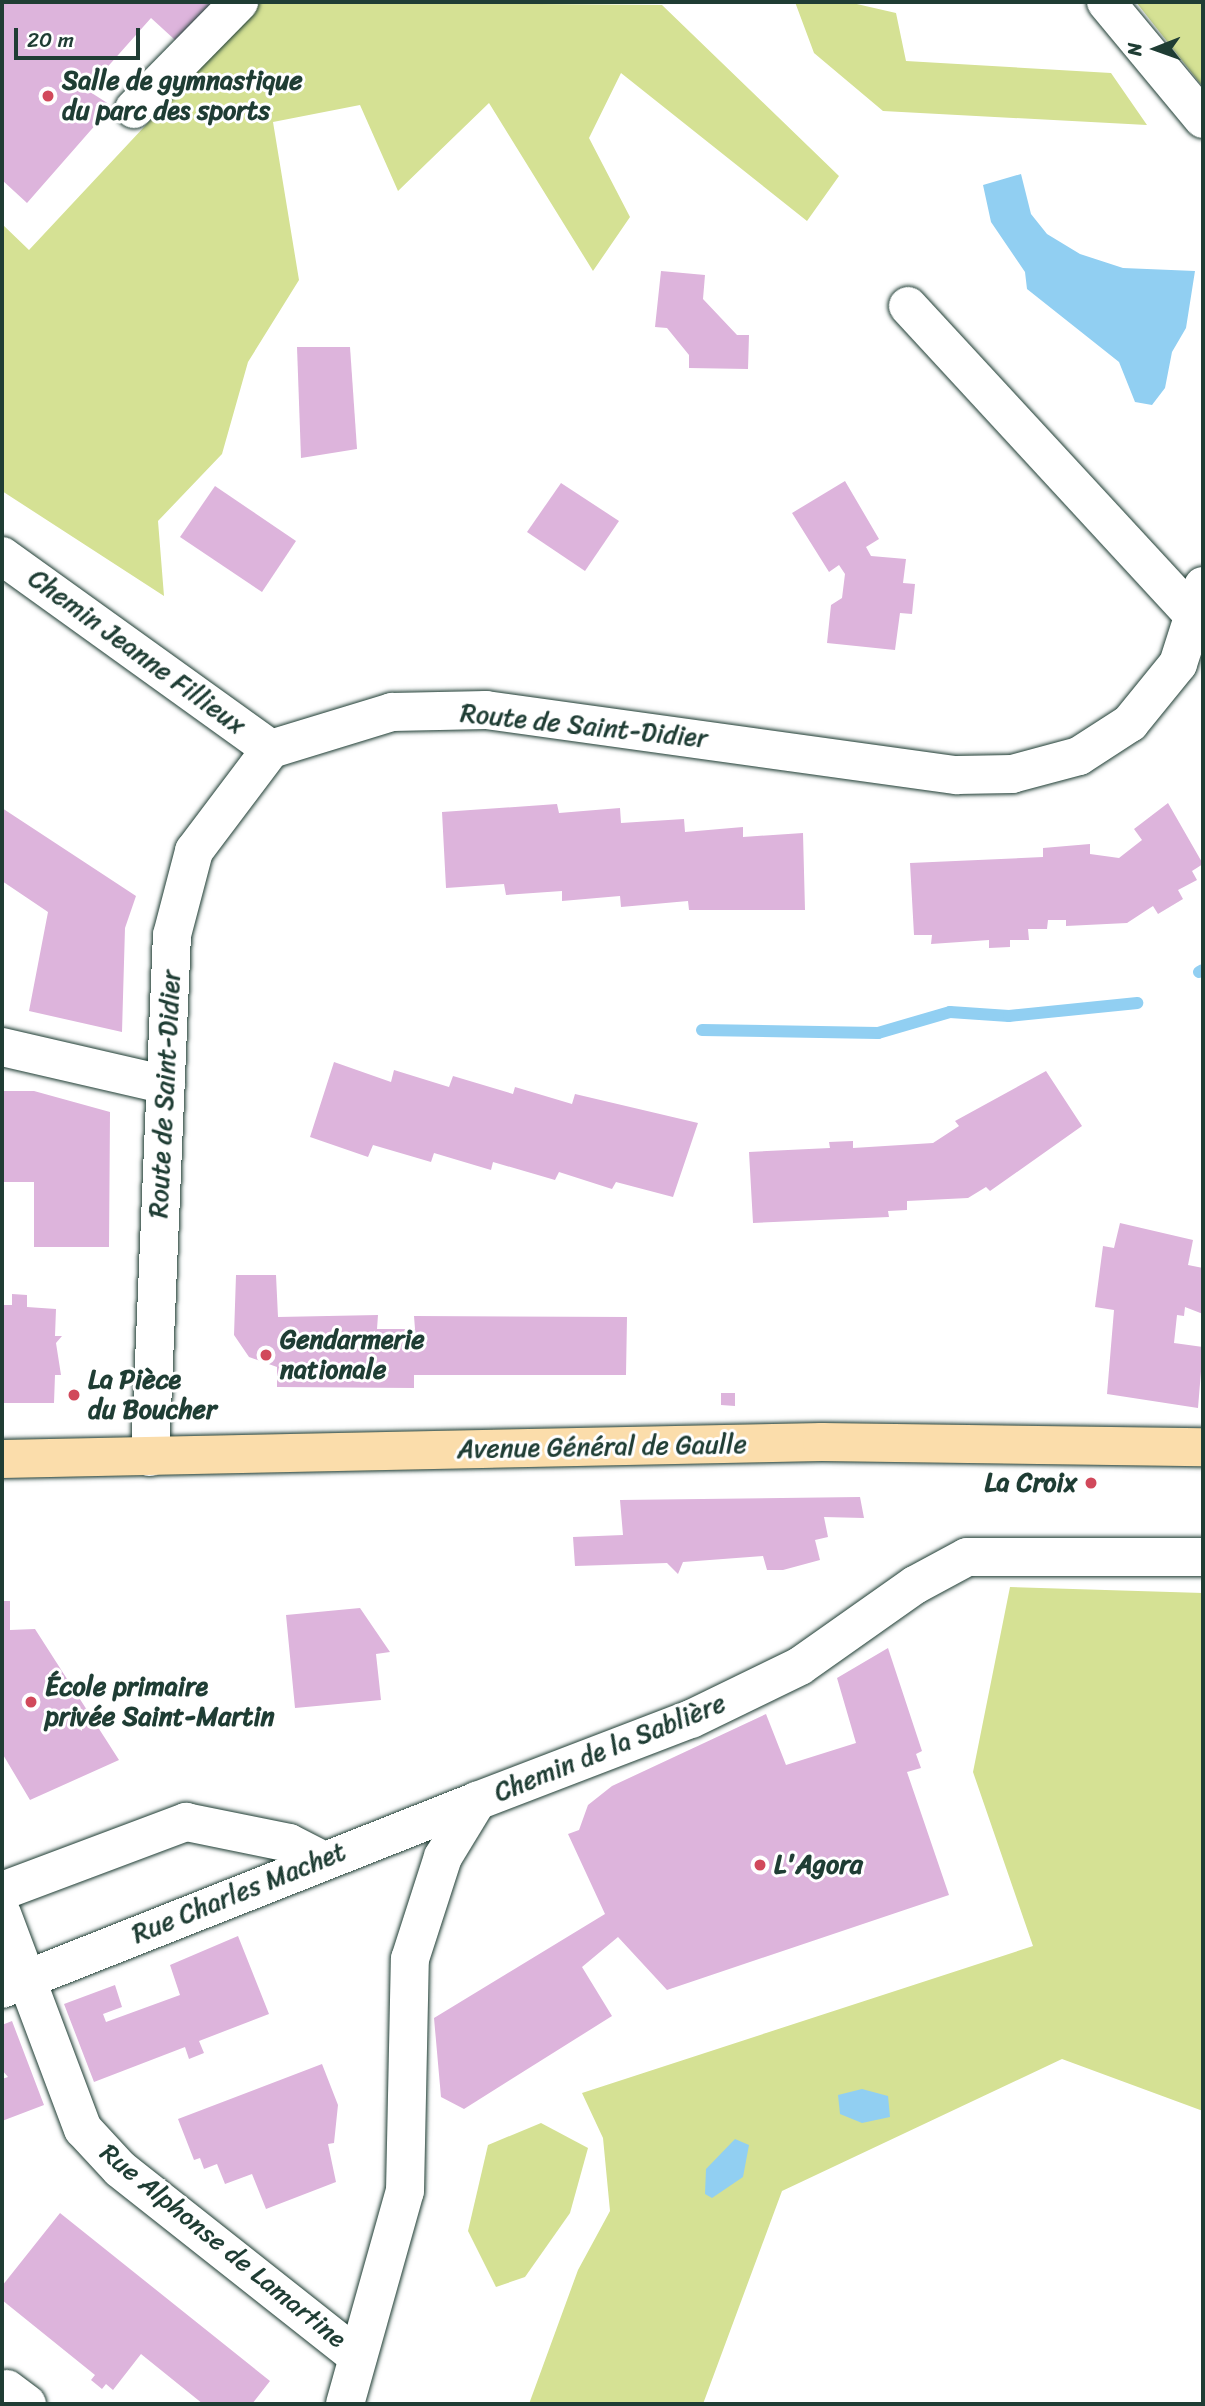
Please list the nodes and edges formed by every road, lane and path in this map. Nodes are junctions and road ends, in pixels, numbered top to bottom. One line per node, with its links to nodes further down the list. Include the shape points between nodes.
1 (239, 2): 3 (street)
2 (1106, 2): 4 (street)
3 (134, 109)
4 (1203, 119)
5 (908, 306): 7 (street)
6 (2, 556): 8 (street, Chemin Jeanne Fillieux)
7 (1200, 602): 8 (street, Route de Saint-Didier, via 1178,664 1130,723 1079,756 1012,774 957,775 486,710 393,712)
8 (271, 749): 10 (street, Route de Saint-Didier, via 194,852 172,935)
9 (2, 1047): 10 (street)
10 (166, 1085): 12 (street, Route de Saint-Didier)
11 (1203, 1447): 12 (main road, Avenue Général de Gaulle, via 822,1442)
12 (150, 1457): 13 (main road, Avenue Général de Gaulle)
13 (2, 1459)
14 (1203, 1557): 15 (street, Chemin de la Sablière, via 967,1557 915,1585 800,1666 667,1729)
15 (477, 1801): 16 (street, Rue Charles Machet); 20 (street, Chemin de la Sablière, via 443,1857 410,1959 405,2191)
16 (320, 1859): 17 (street, via 289,1843 186,1822); 19 (street, Rue Charles Machet)
17 (2, 1891)
18 (2, 1914): 19 (street, Rue Alphonse de Lamartine)
19 (12, 1985): 20 (street, Rue Alphonse de Lamartine, via 83,2129 120,2169)
20 (358, 2357): 21 (street, Chemin de la Sablière)
21 (345, 2404)

